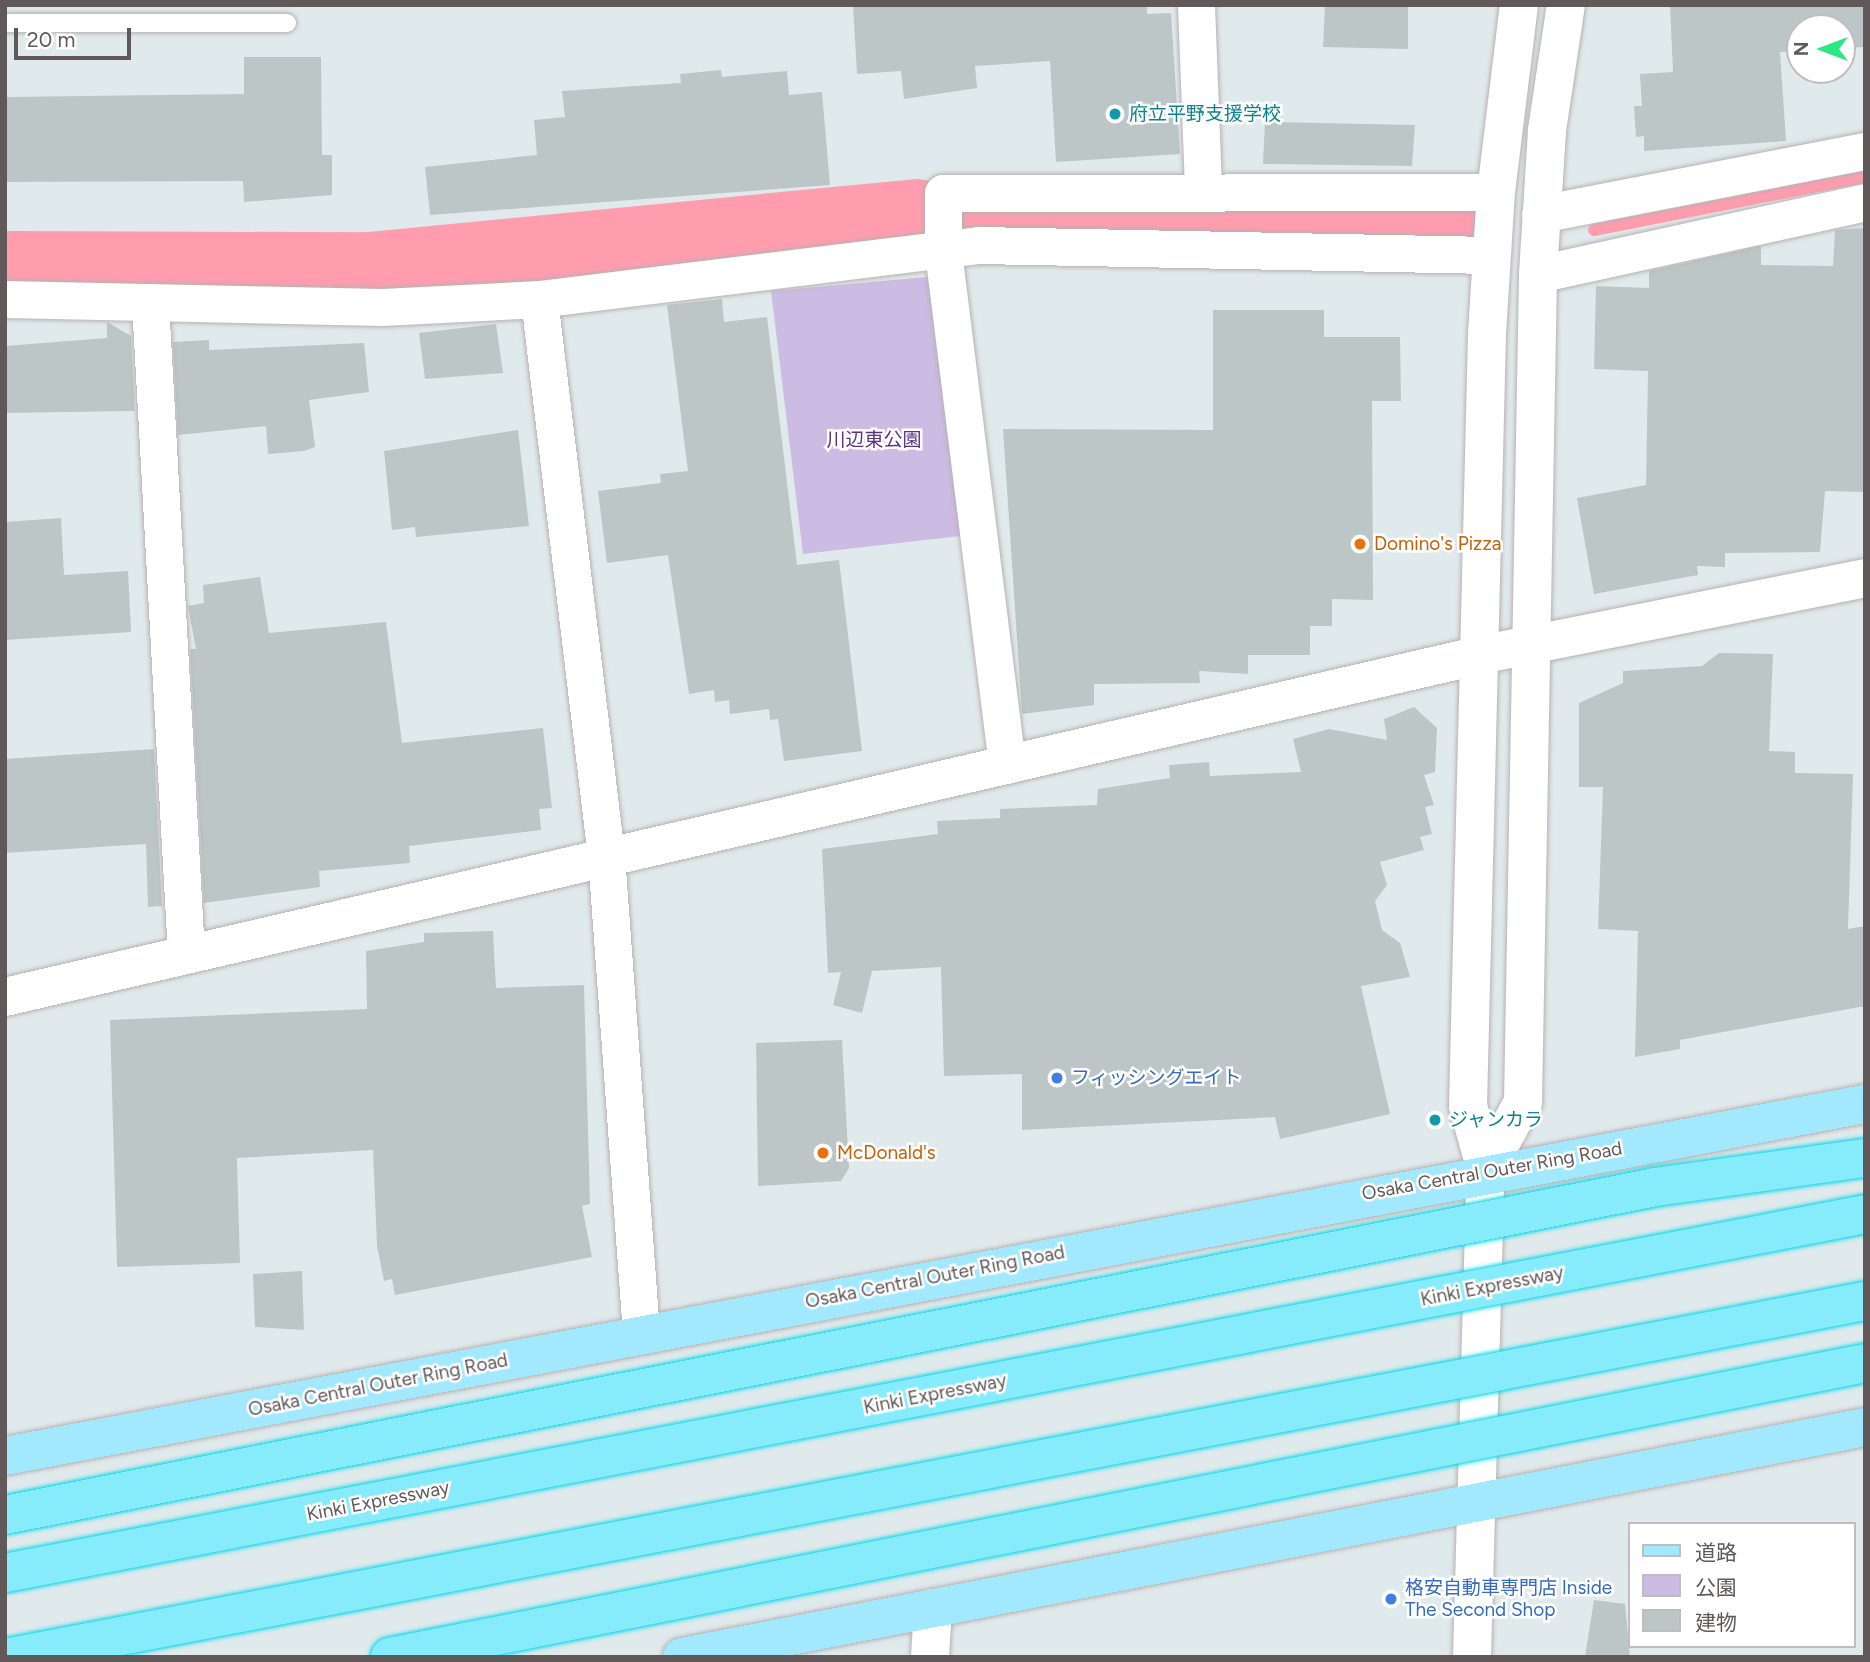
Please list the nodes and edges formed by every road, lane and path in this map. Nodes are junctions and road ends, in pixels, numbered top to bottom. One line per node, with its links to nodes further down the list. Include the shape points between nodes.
1 (1196, 5): 7 (street)
2 (1519, 5): 8 (street)
3 (1566, 5): 10 (street)
4 (5, 23): 5 (lane)
5 (286, 23)
6 (1865, 151): 10 (street)
7 (1203, 191): 8 (street); 11 (street, via 943,193)
8 (1496, 191): 12 (street)
9 (1865, 202): 13 (street)
10 (1540, 214): 13 (street)
11 (943, 251): 12 (street, via 979,245); 15 (street); 20 (street)
12 (1491, 255): 19 (street)
13 (1538, 274): 18 (street)
14 (5, 299): 16 (street)
15 (539, 299): 16 (street, via 382,307); 21 (street)
16 (150, 302): 22 (street)
17 (1865, 578): 18 (street)
18 (1533, 643): 19 (street); 26 (street, via 1522,1102)
19 (1480, 655): 20 (street); 26 (street, via 1468,1106)
20 (1007, 765): 21 (street)
21 (607, 856): 22 (street); 29 (street)
22 (186, 954): 23 (street)
23 (5, 997)
24 (1865, 1104): 26 (main road, Osaka Central Outer Ring Road)
25 (1865, 1158): 34 (highway, bridge, via 1656,1187)
26 (1486, 1170): 29 (main road, Osaka Central Outer Ring Road); 33 (street)
27 (1865, 1214): 35 (highway, Kinki Expressway, bridge)
28 (1865, 1301): 37 (highway, bridge)
29 (641, 1334): 32 (main road, Osaka Central Outer Ring Road)
30 (1865, 1363): 38 (highway, bridge)
31 (1865, 1427): 33 (main road)
32 (5, 1456)
33 (1476, 1503): 36 (main road); 41 (street)
34 (5, 1515)
35 (5, 1573)
36 (933, 1608): 39 (main road); 40 (street)
37 (11, 1657)
38 (390, 1657)
39 (682, 1657)
40 (930, 1657)
41 (1472, 1657)

